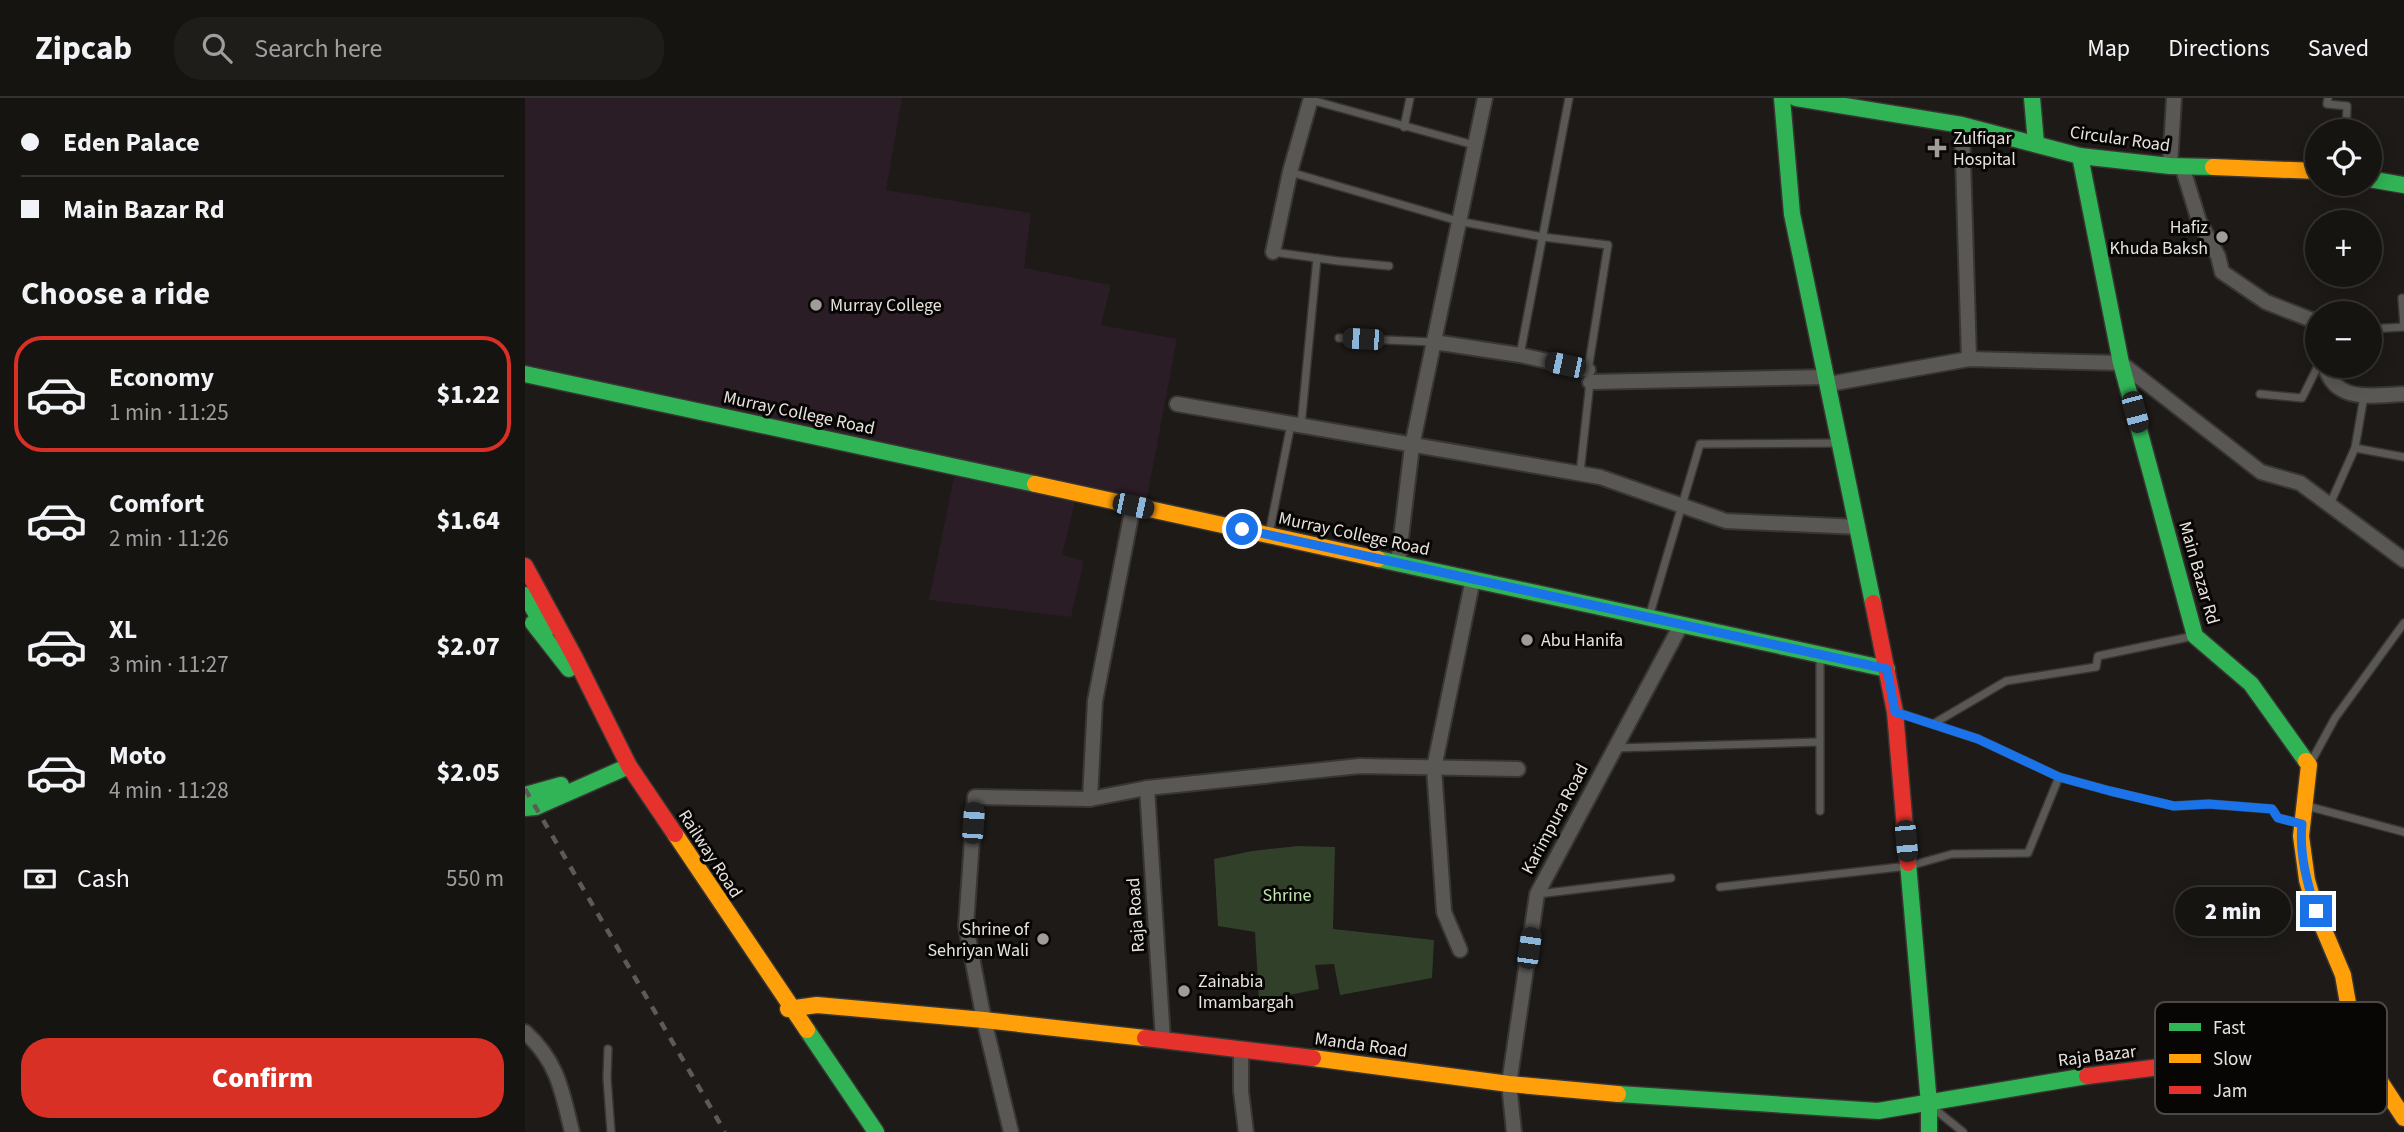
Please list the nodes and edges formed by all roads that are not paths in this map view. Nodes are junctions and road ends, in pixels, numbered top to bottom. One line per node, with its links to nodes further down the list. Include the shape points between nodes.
1 (1410, 98): 13 (lane)
2 (1485, 98): 15 (street)
3 (1569, 98): 23 (lane)
4 (1782, 98): 39 (street, via 1792,215)
5 (1796, 98): 10 (street, Circular Road)
6 (2032, 98): 14 (street)
7 (2174, 98): 17 (street)
8 (2328, 98): 11 (lane, via 2327,104 2347,106)
9 (1311, 99): 13 (lane); 19 (street)
10 (1857, 102): 12 (street, Circular Road)
11 (2346, 119)
12 (1962, 125): 14 (street, Circular Road); 33 (street)
13 (1404, 127): 15 (lane)
14 (2036, 143): 16 (street, Circular Road)
15 (1474, 145): 22 (street)
16 (2080, 156): 17 (street, Circular Road); 34 (street, Main Bazar Rd)
17 (2176, 166): 18 (street, Circular Road); 28 (street, via 2222,272 2266,302)
18 (2305, 171)
19 (1290, 172): 22 (lane); 24 (street)
20 (2382, 181): 21 (street)
21 (2404, 185)
22 (1458, 221): 23 (lane); 31 (street)
23 (1543, 237): 32 (lane); 36 (lane, via 1608,245)
24 (1272, 251): 25 (lane)
25 (1317, 258): 26 (lane); 44 (lane)
26 (1389, 265)
27 (2402, 298): 29 (lane, via 2404,327)
28 (2305, 317)
29 (2382, 328)
30 (1339, 338): 31 (lane)
31 (1434, 342): 32 (street); 46 (street)
32 (1520, 355): 36 (street)
33 (1969, 359): 34 (street); 39 (street)
34 (2121, 363): 50 (street, via 2261,472 2300,483); 64 (street, Main Bazar Rd)
35 (525, 374): 51 (street, Murray College Road)
36 (1589, 376): 39 (street); 49 (lane)
37 (2312, 378): 40 (lane, via 2302,398)
38 (2330, 378): 42 (street, via 2350,395)
39 (1828, 380): 45 (street)
40 (2260, 394)
41 (2404, 394): 42 (street)
42 (2364, 396): 47 (lane)
43 (1177, 404): 44 (street)
44 (1296, 425): 46 (street); 54 (lane)
45 (1841, 443): 52 (lane, via 1700,444); 53 (street)
46 (1412, 446): 49 (street); 56 (street)
47 (2355, 448): 48 (lane); 50 (lane)
48 (2404, 457)
49 (1580, 473): 52 (street)
50 (2330, 504): 55 (street)
51 (1133, 506): 54 (street, Murray College Road); 79 (street, via 1095,701)
52 (1683, 506): 53 (street, via 1726,522); 61 (lane)
53 (1858, 527): 67 (street)
54 (1269, 535): 56 (street, Murray College Road)
55 (2404, 560)
56 (1398, 563): 58 (street, Murray College Road)
57 (525, 566): 73 (street)
58 (1473, 579): 61 (street, Murray College Road); 74 (street)
59 (525, 595): 66 (street, Railway Road)
60 (525, 612): 66 (street)
61 (1649, 618): 63 (street, Murray College Road)
62 (2404, 622): 72 (lane, via 2335,718)
63 (1681, 625): 65 (street, Murray College Road); 71 (street, Karimpura Road)
64 (2195, 636): 69 (lane, via 2098,656 2096,667 2006,681); 72 (street, Main Bazar Rd, via 2251,684)
65 (1820, 655): 67 (street, Murray College Road); 70 (lane)
66 (569, 669): 73 (street, Railway Road)
67 (1887, 669): 68 (street)
68 (1895, 712): 69 (lane); 85 (street)
69 (1933, 724): 76 (lane, via 1978,739)
70 (1819, 742): 71 (lane); 82 (lane)
71 (1614, 748): 88 (street, Karimpura Road)
72 (2309, 765): 80 (street)
73 (629, 766): 78 (street); 81 (street); 91 (street, Railway Road)
74 (1434, 768): 75 (street); 77 (street, via 1360,766); 89 (street, via 1444,912)
75 (1518, 769)
76 (2059, 777): 83 (lane, via 2174,806 2272,809 2278,818); 85 (lane, via 2028,853 1952,854)
77 (1147, 788): 79 (street); 94 (street, Raja Road)
78 (525, 795)
79 (1090, 799): 92 (street, via 975,797 966,926)
80 (2304, 805): 83 (street); 84 (lane)
81 (525, 808)
82 (1820, 811)
83 (2302, 824): 90 (street, via 2307,880 2343,975)
84 (2404, 832)
85 (1909, 866): 87 (lane); 100 (street)
86 (1671, 878): 88 (lane)
87 (1720, 887)
88 (1537, 894): 98 (street, Karimpura Road)
89 (1460, 950)
90 (2348, 1002)
91 (790, 1008): 92 (street, Manda Road, via 817,1005); 104 (street, Railway Road); 105 (street)
92 (984, 1020): 94 (street, Manda Road); 106 (street)
93 (525, 1032): 102 (street, via 540,1046 560,1081)
94 (1163, 1040): 96 (street, Manda Road)
95 (608, 1049): 103 (lane)
96 (1241, 1049): 98 (street, Manda Road); 107 (street)
97 (2155, 1068): 100 (street, Raja Bazar, via 2062,1079)
98 (1509, 1084): 100 (street, Manda Road, via 1666,1099 1878,1111); 108 (street, Karimpura Road)
99 (2387, 1092): 101 (street)
100 (1929, 1104): 109 (street); 110 (lane)
101 (2404, 1118)
102 (572, 1132)
103 (611, 1132)
104 (868, 1132)
105 (876, 1132)
106 (1011, 1132)
107 (1246, 1132)
108 (1514, 1132)
109 (1929, 1132)
110 (1963, 1132)

